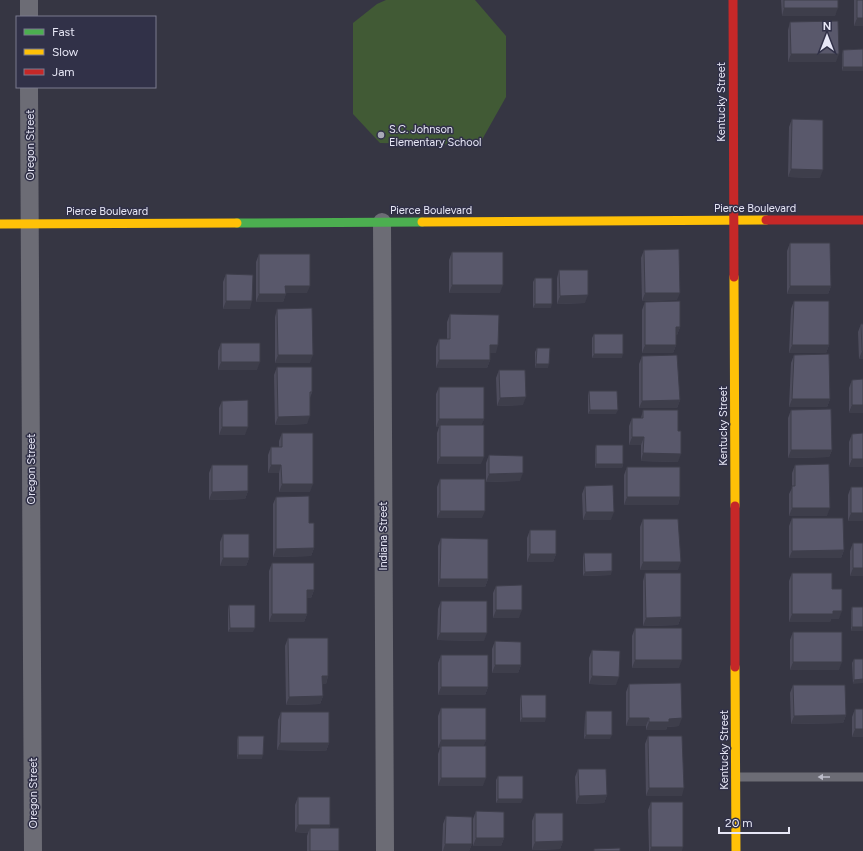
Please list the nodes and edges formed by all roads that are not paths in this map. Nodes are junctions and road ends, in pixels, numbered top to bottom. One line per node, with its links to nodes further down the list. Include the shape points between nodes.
1 (29, 0): 3 (street)
2 (733, 0): 5 (street, Kentucky Street)
3 (29, 16)
4 (29, 88): 9 (street, Oregon Street)
5 (734, 220): 6 (street, Pierce Boulevard); 7 (street, Pierce Boulevard); 10 (street, Kentucky Street)
6 (863, 220)
7 (382, 222): 9 (street, Pierce Boulevard); 13 (street, Indiana Street)
8 (0, 224): 9 (street, Pierce Boulevard)
9 (30, 224): 12 (street, Oregon Street)
10 (736, 777): 11 (lane, one-way to 10); 14 (street, Kentucky Street)
11 (863, 777)
12 (33, 851)
13 (385, 851)
14 (736, 851)

